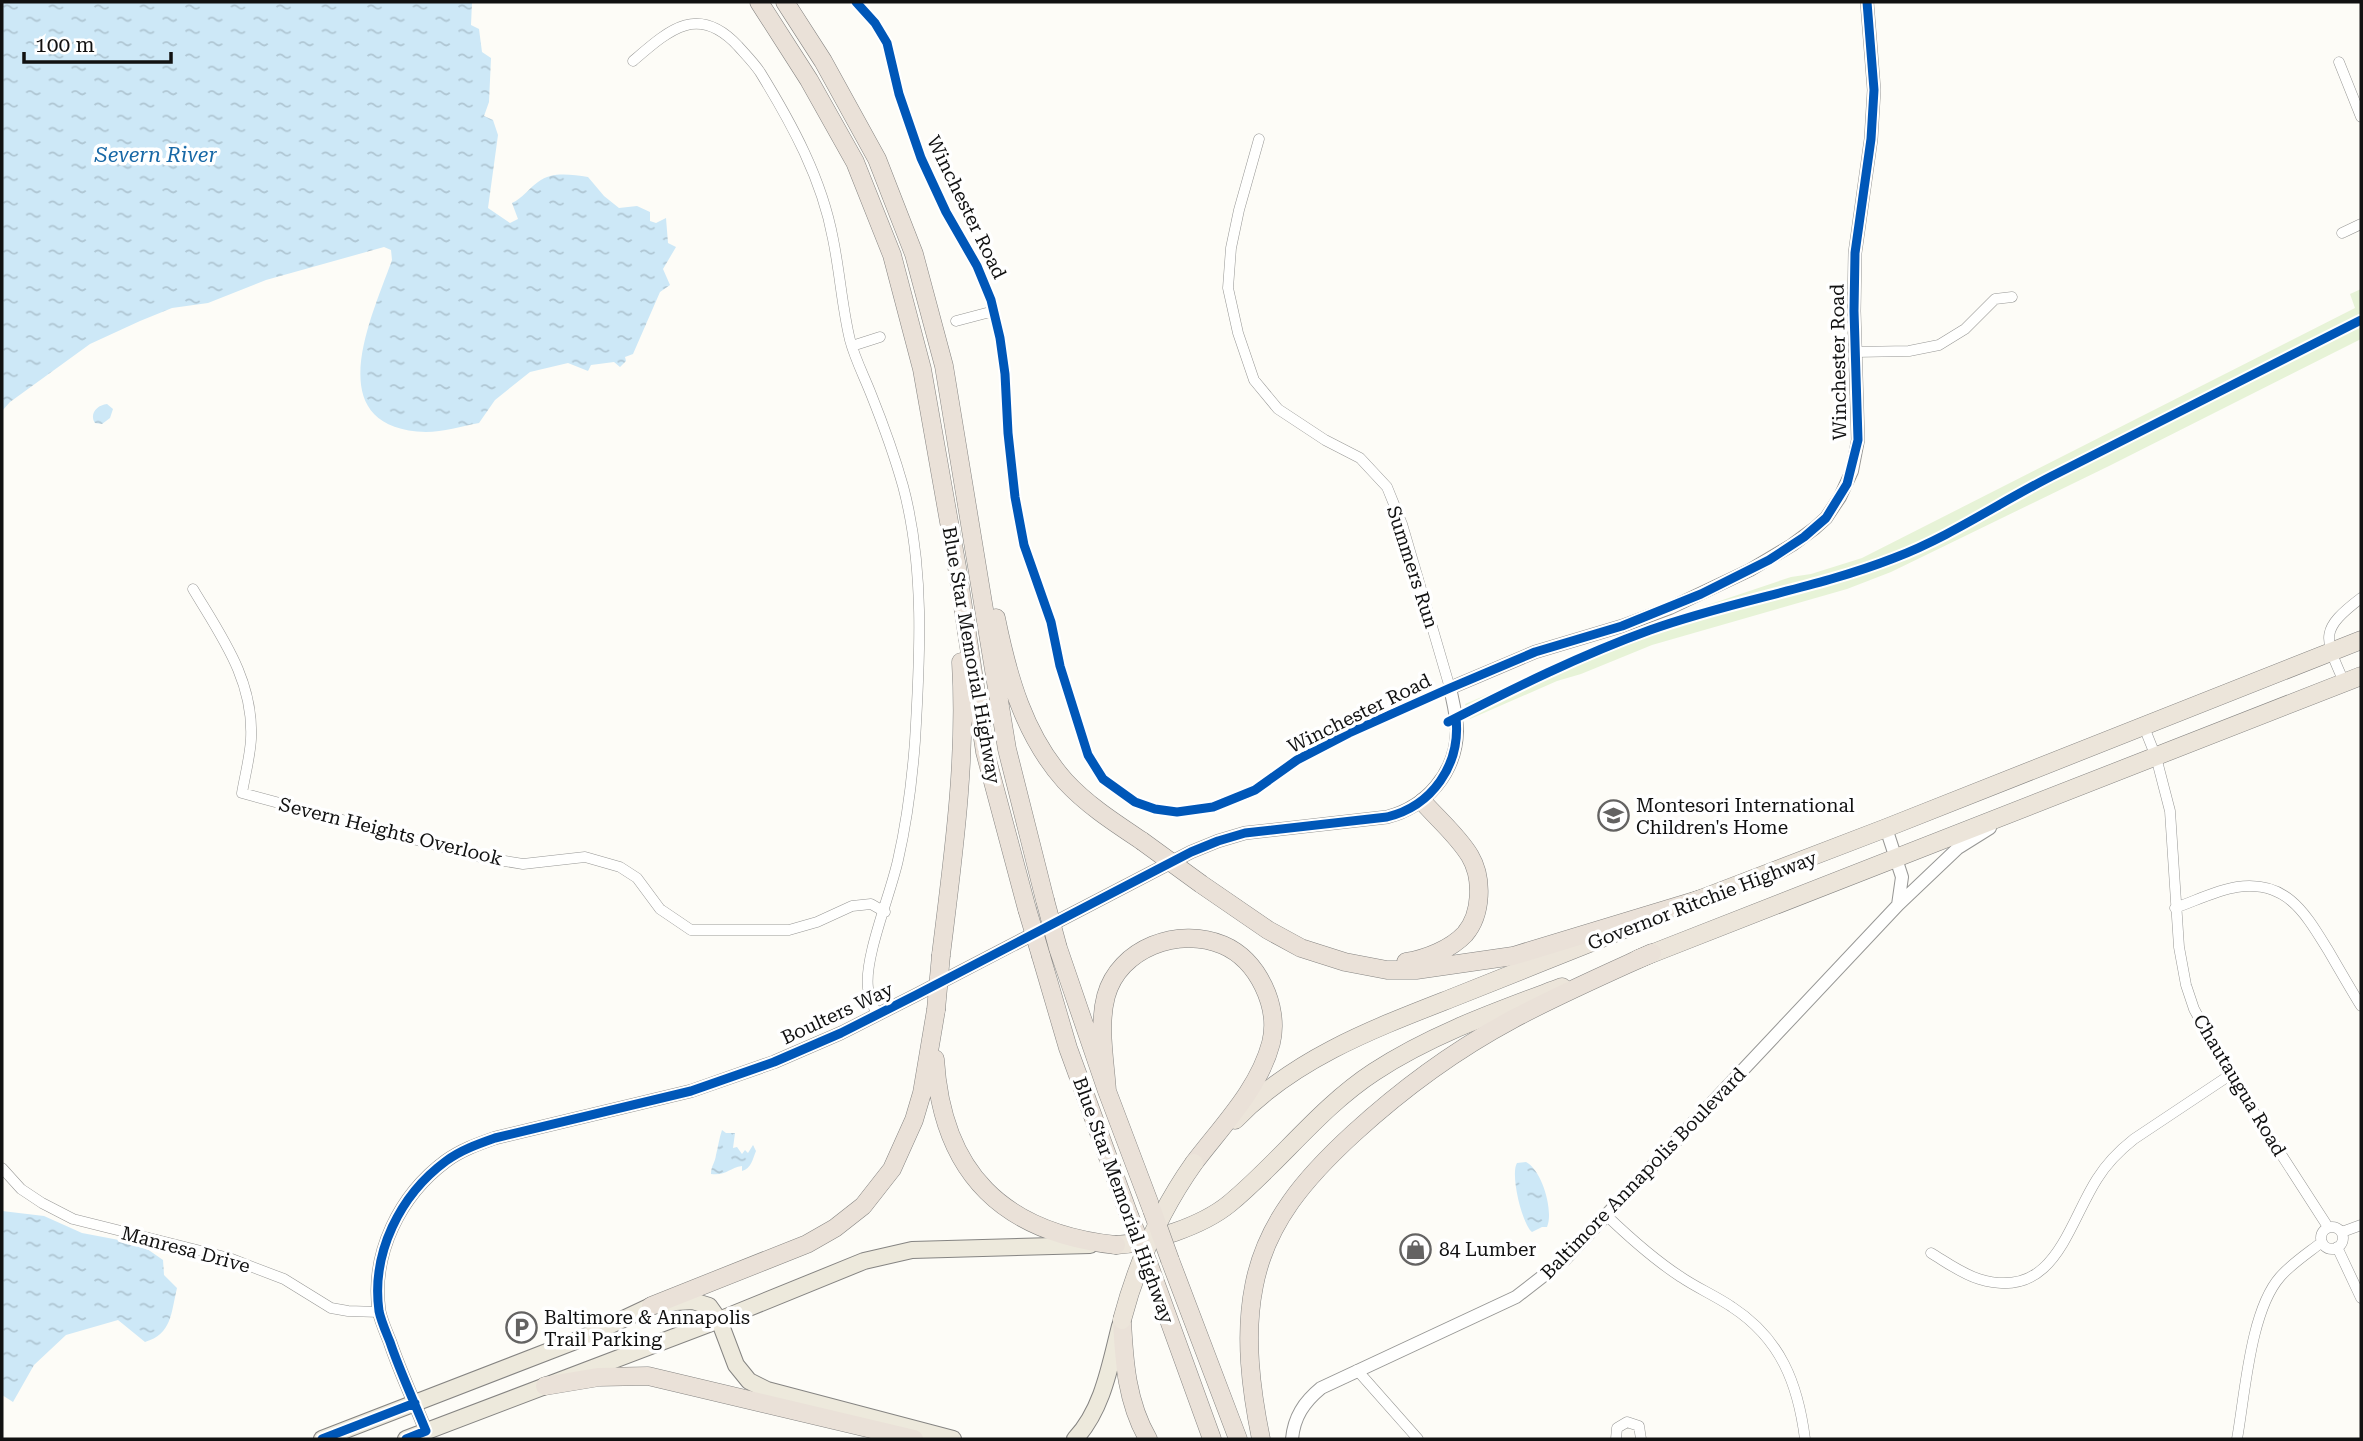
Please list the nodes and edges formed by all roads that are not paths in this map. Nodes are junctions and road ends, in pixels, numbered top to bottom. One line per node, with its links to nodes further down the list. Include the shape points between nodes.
1 (759, 2): 18 (highway, Blue Star Memorial Highway, via 855,162 892,255 922,369)
2 (785, 2): 17 (highway, Blue Star Memorial Highway, via 877,159 914,254)
3 (856, 2): 12 (street, Winchester Road, via 887,43 921,158 977,266)
4 (1867, 2): 16 (street, Winchester Road, via 1874,90 1855,253)
5 (633, 61): 15 (street, via 659,38 702,22 726,33 755,64 804,149 821,198 833,237)
6 (2339, 62): 7 (street)
7 (2361, 117)
8 (1259, 139): 25 (street, Summers Run, via 1231,248 1228,288 1254,380 1279,409 1360,458 1387,487)
9 (2361, 224): 10 (street)
10 (2342, 233)
11 (2012, 296): 16 (street, via 1995,299 1940,345)
12 (994, 311): 13 (street, Winchester Road); 25 (street, Winchester Road, via 1024,545 1088,755 1103,779 1135,802 1155,809 1213,807 1255,790 1297,760 1349,733)
13 (956, 321)
14 (880, 337): 15 (street)
15 (852, 346): 35 (street, via 904,489 920,624 908,808)
16 (1855, 352): 25 (street, Winchester Road, via 1858,440 1852,471 1840,497 1815,528 1759,565 1670,608 1535,652)
17 (944, 366): 37 (highway, bridge, via 1007,670 1041,749 1095,808 1201,884 1301,948); 42 (highway, Blue Star Memorial Highway, bridge, via 1007,749 1058,948)
18 (957, 567): 39 (highway, bridge, via 964,712 958,820); 68 (highway, Blue Star Memorial Highway, bridge, via 985,752 1027,909 1068,1048)
19 (193, 589): 35 (street, Severn Heights Overlook, via 238,664 248,705 251,738 242,793 480,857 523,864 584,857 620,867 637,877 660,909 691,930 789,930 852,906 871,904)
20 (2361, 598): 22 (street, via 2333,622 2328,635)
21 (2361, 640): 22 (highway, Governor Ritchie Highway)
22 (2331, 652): 24 (street); 26 (highway, Governor Ritchie Highway)
23 (2361, 676): 24 (highway, Governor Ritchie Highway)
24 (2344, 682): 27 (highway, Governor Ritchie Highway)
25 (1450, 688): 28 (street, Boulters Way, via 1455,746 1445,773)
26 (2144, 727): 27 (street, Chautaugua Road); 30 (highway, Governor Ritchie Highway)
27 (2155, 757): 29 (highway, Governor Ritchie Highway); 34 (street, Chautaugua Road, via 2170,811)
28 (1423, 802): 37 (highway, via 1471,857 1479,893 1472,923 1464,935 1440,952 1416,960); 40 (street, Boulters Way, via 1387,817 1245,833 1218,841)
29 (2017, 812): 31 (highway, Governor Ritchie Highway); 33 (street, Baltimore Annapolis Boulevard, via 1958,848)
30 (1886, 828): 31 (street); 32 (highway, Governor Ritchie Highway)
31 (1896, 857): 33 (street, via 1902,877); 36 (highway, Governor Ritchie Highway)
32 (1704, 898): 37 (highway, via 1513,956 1416,970); 43 (highway, Governor Ritchie Highway, via 1359,1035 1304,1065 1250,1104)
33 (1898, 905): 45 (street, Baltimore Annapolis Boulevard)
34 (2175, 908): 38 (street, via 2234,887 2271,889 2286,896 2311,923); 41 (street, Chautaugua Road, via 2186,985 2205,1032)
35 (885, 912): 40 (street, via 867,985)
36 (1652, 953): 50 (highway, Governor Ritchie Highway, via 1472,1021 1375,1071 1339,1097 1227,1205 1180,1230); 70 (highway, via 1541,1004 1475,1041 1376,1113 1308,1177 1283,1212 1254,1285 1250,1357)
37 (1345, 962)
38 (2361, 1006)
39 (936, 1010): 50 (highway, via 934,1051 940,1110 963,1164 998,1202 1040,1228); 54 (highway, via 915,1120 892,1169 863,1206 807,1244)
40 (877, 1014): 55 (street, Boulters Way, via 724,1081 495,1138 448,1159 398,1214 381,1261)
41 (2230, 1075): 47 (street, Chautaugua Road); 52 (street, via 2119,1151 2097,1179 2059,1251 2034,1276 2018,1282 1989,1282)
42 (1107, 1091): 43 (highway, via 1106,995 1133,955 1154,944 1199,939 1224,945 1246,961 1264,986 1272,1010 1272,1040 1250,1090); 69 (highway, Blue Star Memorial Highway, bridge)
43 (1194, 1163): 57 (highway, Governor Ritchie Highway, bridge, via 1161,1214)
44 (2, 1168): 55 (street, Manresa Drive, via 21,1189 73,1219 229,1258 284,1279 331,1308)
45 (1606, 1215): 58 (street, Baltimore Annapolis Boulevard, via 1565,1259 1516,1297); 75 (street, via 1641,1248 1738,1311 1769,1339 1792,1379)
46 (2361, 1225): 48 (street)
47 (2328, 1227): 48 (street); 49 (street, via 2321,1235)
48 (2342, 1232): 51 (street)
49 (2322, 1242): 51 (street, via 2330,1249); 76 (street, via 2279,1278 2263,1306)
50 (1116, 1245): 56 (main road, Governor Ritchie Highway, via 912,1251 864,1261)
51 (2337, 1247): 53 (street)
52 (1931, 1254)
53 (2361, 1298)
54 (651, 1306): 56 (main road, via 702,1302); 60 (main road, via 583,1338)
55 (379, 1312): 60 (street, Boulters Way)
56 (719, 1320): 59 (main road, Governor Ritchie Highway); 65 (main road, via 736,1366 749,1381 767,1390)
57 (1122, 1320): 66 (main road, via 1097,1404); 67 (highway, via 1129,1392)
58 (1357, 1370): 71 (street, Baltimore Annapolis Boulevard, via 1311,1396 1296,1420); 72 (street)
59 (545, 1386): 61 (main road, Governor Ritchie Highway); 64 (highway, via 599,1377 648,1376)
60 (415, 1403): 61 (street, Boulters Way); 62 (main road)
61 (426, 1431): 63 (main road, Governor Ritchie Highway)
62 (322, 1439)
63 (406, 1439)
64 (914, 1439)
65 (953, 1439)
66 (1075, 1439)
67 (1148, 1439)
68 (1212, 1439)
69 (1238, 1439)
70 (1261, 1439)
71 (1292, 1439)
72 (1418, 1439)
73 (1616, 1439): 74 (street, via 1617,1428 1628,1422 1639,1426)
74 (1641, 1439)
75 (1805, 1439)
76 (2237, 1439)

